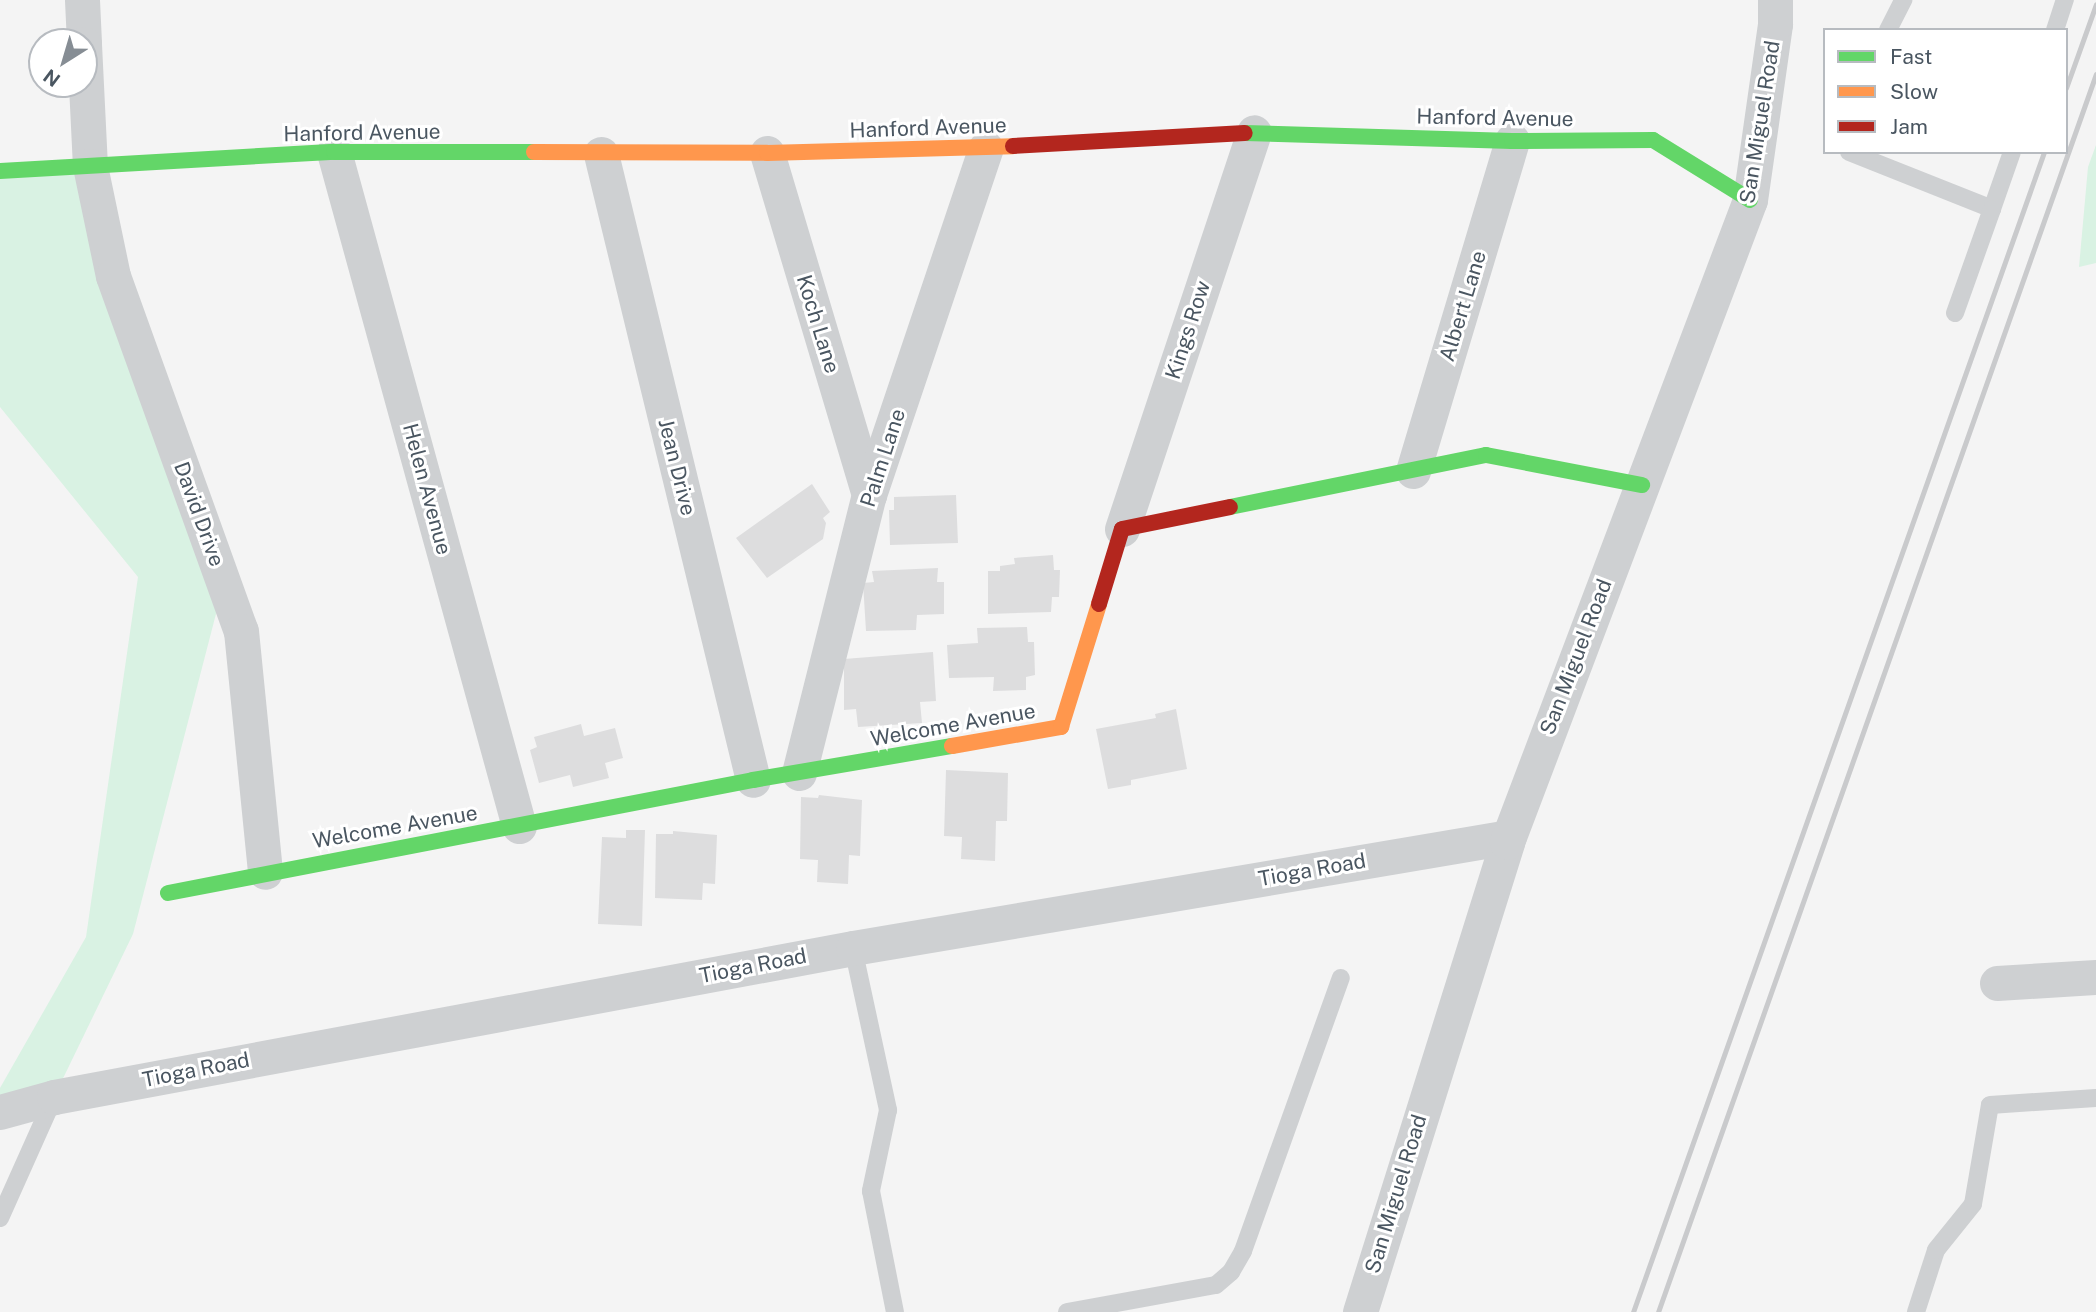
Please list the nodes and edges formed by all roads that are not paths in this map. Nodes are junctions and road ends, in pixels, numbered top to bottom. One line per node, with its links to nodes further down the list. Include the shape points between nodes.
1 (82, 0): 5 (street, David Drive)
2 (1775, 0): 19 (street, San Miguel Road)
3 (1902, 0): 6 (lane)
4 (2065, 0): 7 (lane)
5 (83, 28)
6 (1889, 28)
7 (2056, 28)
8 (87, 98): 17 (street, David Drive)
9 (1254, 132): 10 (street, Hanford Avenue); 11 (street, Hanford Avenue); 25 (street, Kings Row)
10 (1512, 142): 19 (street, Hanford Avenue, via 1653,140); 22 (street, Albert Lane)
11 (986, 148): 13 (street, Hanford Avenue); 24 (street, Palm Lane)
12 (334, 152): 14 (street, Hanford Avenue); 17 (street, Hanford Avenue); 28 (street, Helen Avenue)
13 (767, 153): 14 (street, Hanford Avenue); 24 (street, Koch Lane)
14 (601, 154): 27 (street, Jean Drive)
15 (1854, 154): 20 (lane)
16 (2011, 154): 20 (lane)
17 (90, 166): 18 (street, Hanford Avenue); 30 (street, David Drive, via 113,276 241,631)
18 (0, 172)
19 (1751, 200): 23 (street, San Miguel Road)
20 (1992, 209): 21 (lane)
21 (1955, 313)
22 (1413, 471): 23 (street, via 1486,455); 25 (street)
23 (1642, 485): 29 (street, San Miguel Road)
24 (869, 495): 26 (street, Palm Lane)
25 (1122, 529): 26 (street, Welcome Avenue, via 1061,727)
26 (799, 773): 27 (street, Welcome Avenue)
27 (753, 780): 28 (street, Welcome Avenue)
28 (519, 826): 30 (street, Welcome Avenue)
29 (1509, 837): 32 (street, Tioga Road); 42 (street, San Miguel Road)
30 (265, 872): 31 (street, Welcome Avenue)
31 (169, 893)
32 (853, 948): 36 (street, Tioga Road); 40 (lane, via 888,1110 871,1191)
33 (2096, 976): 35 (street)
34 (1341, 978): 41 (lane, via 1244,1251 1231,1272 1216,1285)
35 (1997, 983)
36 (54, 1097): 38 (street, Tioga Road); 39 (lane)
37 (2096, 1098): 43 (lane, via 1990,1105 1973,1204 1936,1250)
38 (0, 1112)
39 (0, 1218)
40 (895, 1312)
41 (1067, 1312)
42 (1360, 1312)
43 (1916, 1312)

